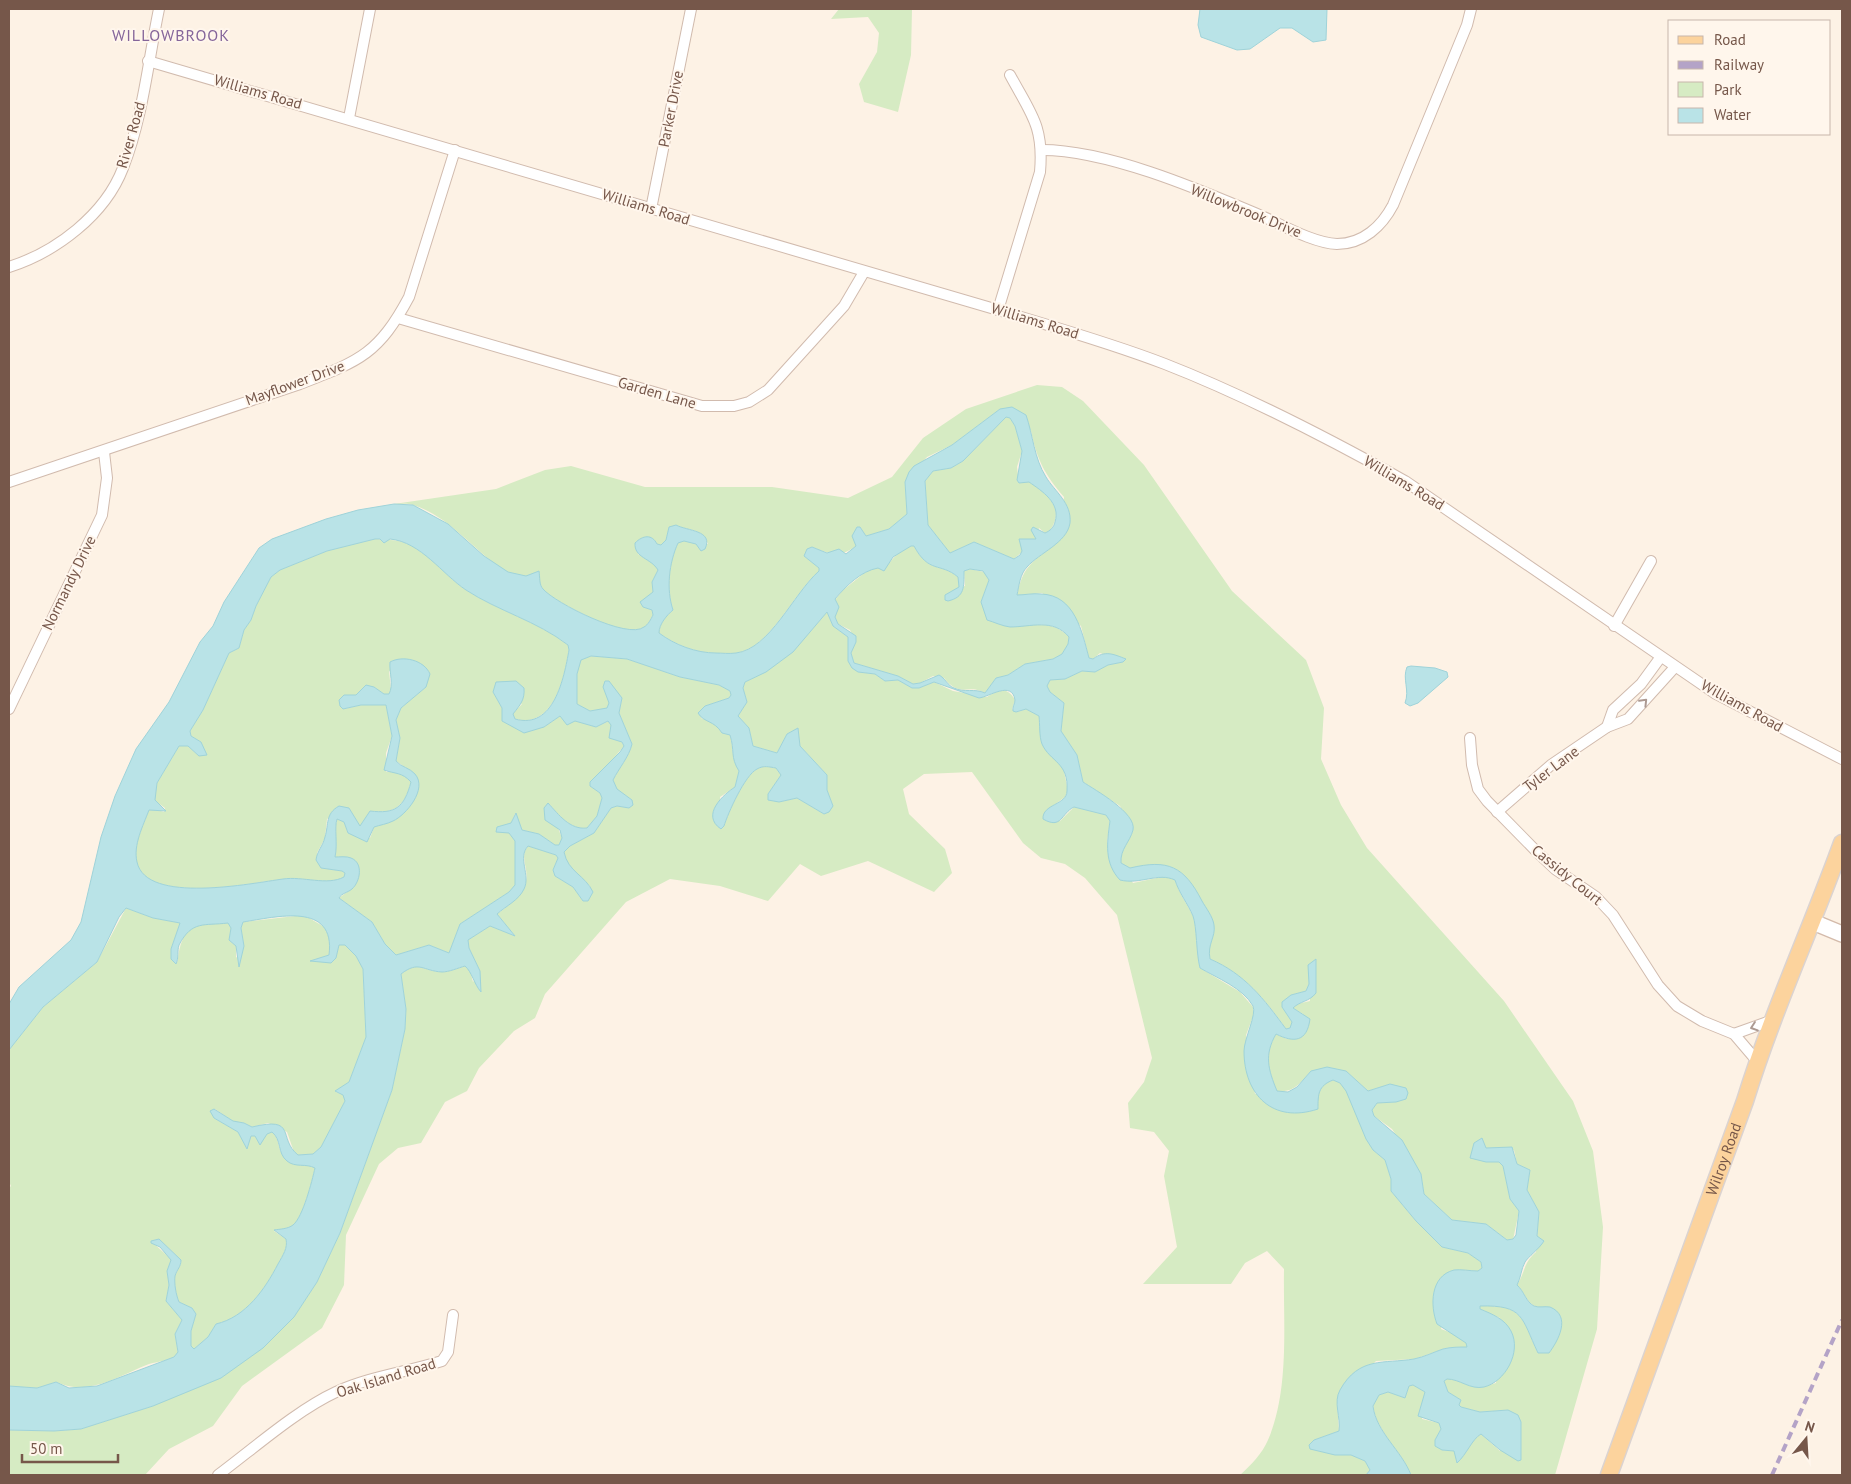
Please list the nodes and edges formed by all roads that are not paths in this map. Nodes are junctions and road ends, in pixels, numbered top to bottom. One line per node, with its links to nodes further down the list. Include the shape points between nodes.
1 (159, 9): 5 (street, River Road)
2 (370, 9): 7 (street)
3 (692, 9): 10 (street, Parker Drive)
4 (1471, 9): 9 (street, Willowbrook Drive, via 1467,26 1393,205 1379,225 1360,239 1337,244 1321,241 1159,176 1083,153)
5 (148, 61): 7 (street, Williams Road); 11 (street, River Road, via 134,135 123,169 106,197 91,215 58,243)
6 (1010, 75): 9 (street, via 1036,122)
7 (349, 118): 8 (street, Williams Road)
8 (455, 150): 10 (street, Williams Road); 14 (street, Mayflower Drive, via 416,279)
9 (1042, 150): 13 (street, via 1040,172)
10 (651, 209): 12 (street, Williams Road)
11 (9, 267)
12 (864, 272): 13 (street, Williams Road); 14 (street, Garden Lane, via 844,306 768,390 749,402 734,406 702,406)
13 (998, 310): 18 (street, Williams Road, via 1171,366 1358,455 1423,492)
14 (398, 318): 15 (street, Mayflower Drive, via 381,342 346,366)
15 (104, 452): 16 (street, Mayflower Drive); 21 (street, Normandy Drive, via 107,478 102,515)
16 (9, 482)
17 (1651, 561): 18 (street)
18 (1614, 626): 19 (street, Williams Road)
19 (1660, 658): 20 (street, Williams Road); 22 (street, Tyler Lane, via 1642,684 1613,710)
20 (1675, 667): 22 (street, Tyler Lane, one-way to 20, via 1628,719); 24 (street, Williams Road, via 1716,694)
21 (9, 710)
22 (1607, 727): 25 (street, Tyler Lane, via 1551,765)
23 (1470, 738): 25 (street, Cassidy Court, via 1478,789)
24 (1842, 759)
25 (1497, 812): 30 (street, Cassidy Court, via 1543,858 1596,897 1612,915 1658,985 1677,1006)
26 (1842, 843): 27 (main road, Wilroy Road)
27 (1813, 922): 28 (main road); 29 (main road, Wilroy Road)
28 (1842, 934)
29 (1774, 1020): 30 (street, one-way to 30); 31 (main road, Wilroy Road)
30 (1734, 1034): 31 (street, Cassidy Court)
31 (1757, 1061): 34 (main road, Wilroy Road)
32 (452, 1315): 33 (street, Oak Island Road, via 448,1352 442,1361 336,1392 316,1403)
33 (218, 1475)
34 (1609, 1475)

